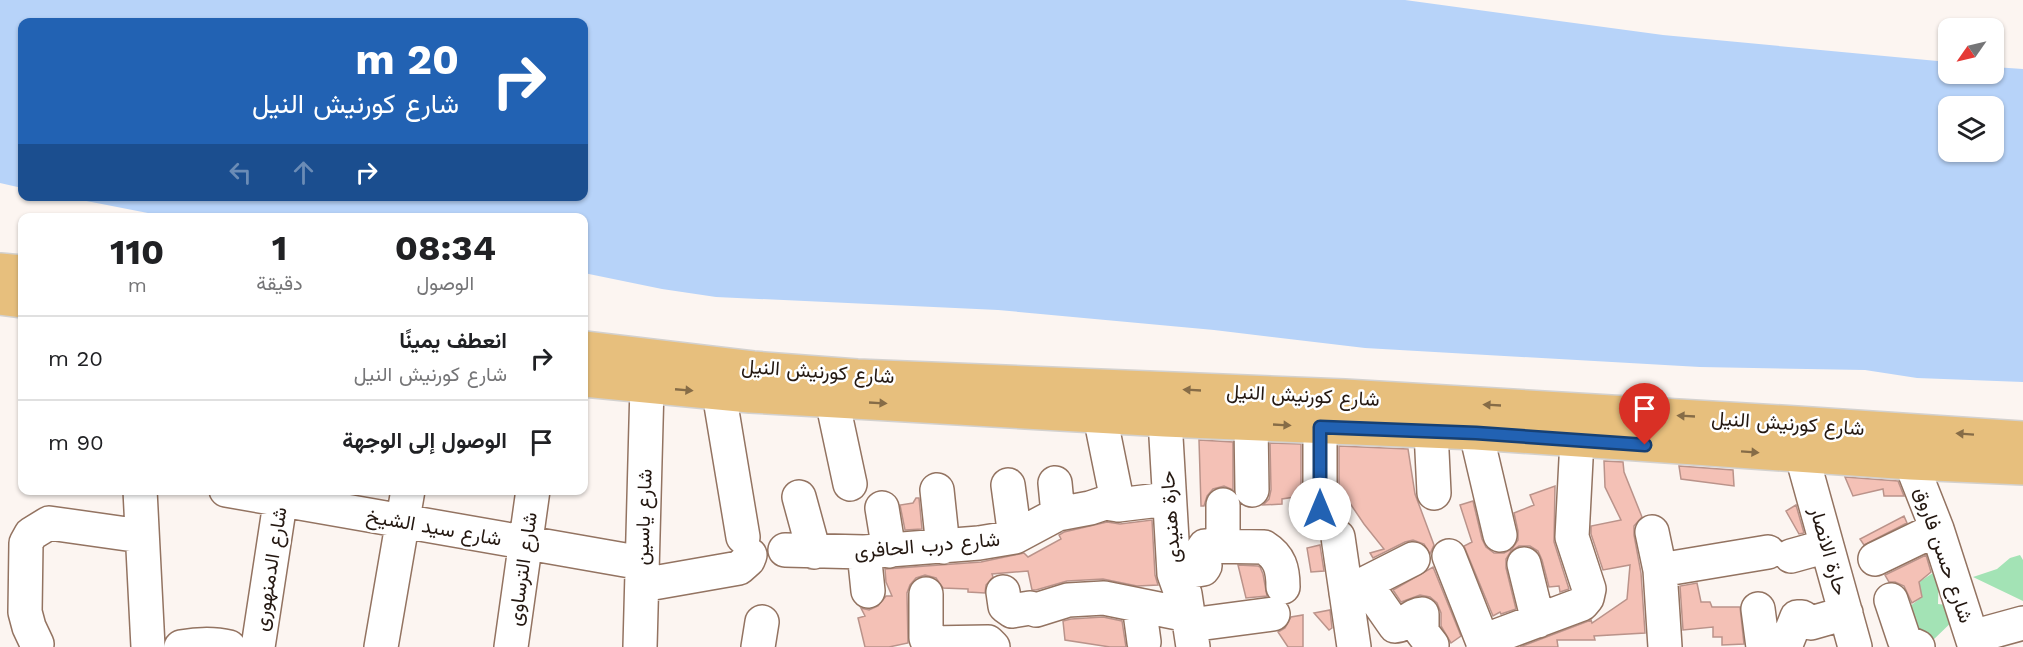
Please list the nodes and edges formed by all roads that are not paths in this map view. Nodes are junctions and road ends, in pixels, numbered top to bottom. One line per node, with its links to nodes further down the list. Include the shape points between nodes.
1 (0, 270): 2 (main road)
2 (18, 272)
3 (0, 298): 4 (main road)
4 (18, 300)
5 (588, 348): 16 (main road, شارع كورنيش النيل, one-way to 5, via 1357,397 857,376)
6 (588, 380): 7 (main road, شارع كورنيش النيل)
7 (647, 386): 8 (main road, شارع كورنيش النيل, one-way to 8); 52 (street, شارع ياسين)
8 (718, 393): 9 (main road, شارع كورنيش النيل); 52 (street, via 747,546 740,568)
9 (832, 400): 10 (main road, شارع كورنيش النيل, one-way to 10); 21 (street)
10 (1100, 416): 11 (main road, شارع كورنيش النيل); 31 (street)
11 (1165, 420): 12 (main road, شارع كورنيش النيل); 30 (street, حارة هنيدى)
12 (1251, 423): 13 (main road, شارع كورنيش النيل, one-way to 13); 24 (street)
13 (1320, 427): 14 (main road, شارع كورنيش النيل); 35 (street)
14 (1431, 431): 15 (main road, شارع كورنيش النيل); 25 (street)
15 (1476, 433): 17 (main road, شارع كورنيش النيل); 38 (street)
16 (2023, 438)
17 (1577, 440): 18 (main road, شارع كورنيش النيل, one-way to 18); 62 (street, via 1572,537 1589,593 1582,604)
18 (1802, 456): 19 (main road, شارع كورنيش النيل); 44 (street, حارة الانصار)
19 (1911, 463): 20 (main road, شارع كورنيش النيل); 36 (street, شارع حسن فاروق)
20 (2023, 468)
21 (850, 484)
22 (1008, 485): 40 (street)
23 (937, 490): 45 (street)
24 (1252, 490)
25 (1434, 493)
26 (140, 495): 39 (street)
27 (281, 495): 33 (street, شارع سيد الشيخ); 73 (street, شارع الدمنهورى)
28 (532, 495): 42 (street, شارع الترساوى)
29 (799, 497): 46 (street, شارع درب الحافرى, via 799,551)
30 (1168, 499): 31 (street, شارع درب الحافرى); 53 (street, حارة هنيدى)
31 (1118, 505): 40 (street, شارع درب الحافرى, via 1105,503 1090,508 1057,499)
32 (1223, 505): 43 (street)
33 (405, 506): 42 (street, شارع سيد الشيخ); 74 (street)
34 (882, 508): 46 (street)
35 (1320, 509)
36 (1937, 529): 49 (street); 66 (street, شارع حسن فاروق)
37 (1652, 532): 51 (street)
38 (1500, 535)
39 (141, 536): 67 (street, via 49,524 31,534 26,543 25,612); 70 (street)
40 (1015, 537): 45 (street, شارع درب الحافرى)
41 (1338, 537): 54 (street)
42 (526, 542): 52 (street, شارع سيد الشيخ); 75 (street, شارع الترساوى)
43 (1223, 546): 53 (street, via 1204,546 1203,569); 64 (street, via 1264,547 1271,551 1283,569 1278,600)
44 (1827, 546): 51 (street); 61 (street, حارة الانصار)
45 (943, 547): 46 (street, شارع درب الحافرى)
46 (877, 551): 55 (street)
47 (1449, 556): 69 (street)
48 (1413, 559): 54 (street)
49 (1875, 559)
50 (1524, 564): 62 (street)
51 (1660, 570): 79 (street)
52 (642, 574): 76 (street, شارع ياسين)
53 (1174, 574): 64 (street, حارة هنيدى, via 1185,594)
54 (1344, 582): 68 (street, via 1395,626 1422,614 1422,633); 78 (street)
55 (868, 591)
56 (1003, 592): 59 (street, via 1005,606 1012,611 1036,610 1068,600 1104,598)
57 (926, 594): 77 (street, via 928,643 988,642)
58 (1892, 600): 83 (street, via 1904,639)
59 (1139, 605): 64 (street); 65 (street)
60 (1758, 609): 80 (street)
61 (1846, 613): 81 (street, via 1810,623 1797,617); 82 (street, حارة الانصار)
62 (1538, 621): 69 (street, via 1491,638)
63 (2023, 623): 66 (street)
64 (1190, 629)
65 (1144, 642)
66 (1974, 642)
67 (37, 644)
68 (1432, 645)
69 (1484, 646)
70 (148, 647)
71 (181, 647): 72 (street)
72 (229, 647)
73 (258, 647)
74 (381, 647)
75 (511, 647)
76 (640, 647)
77 (993, 647)
78 (1354, 647)
79 (1665, 647)
80 (1763, 647)
81 (1785, 647)
82 (1856, 647)
83 (1918, 647)

